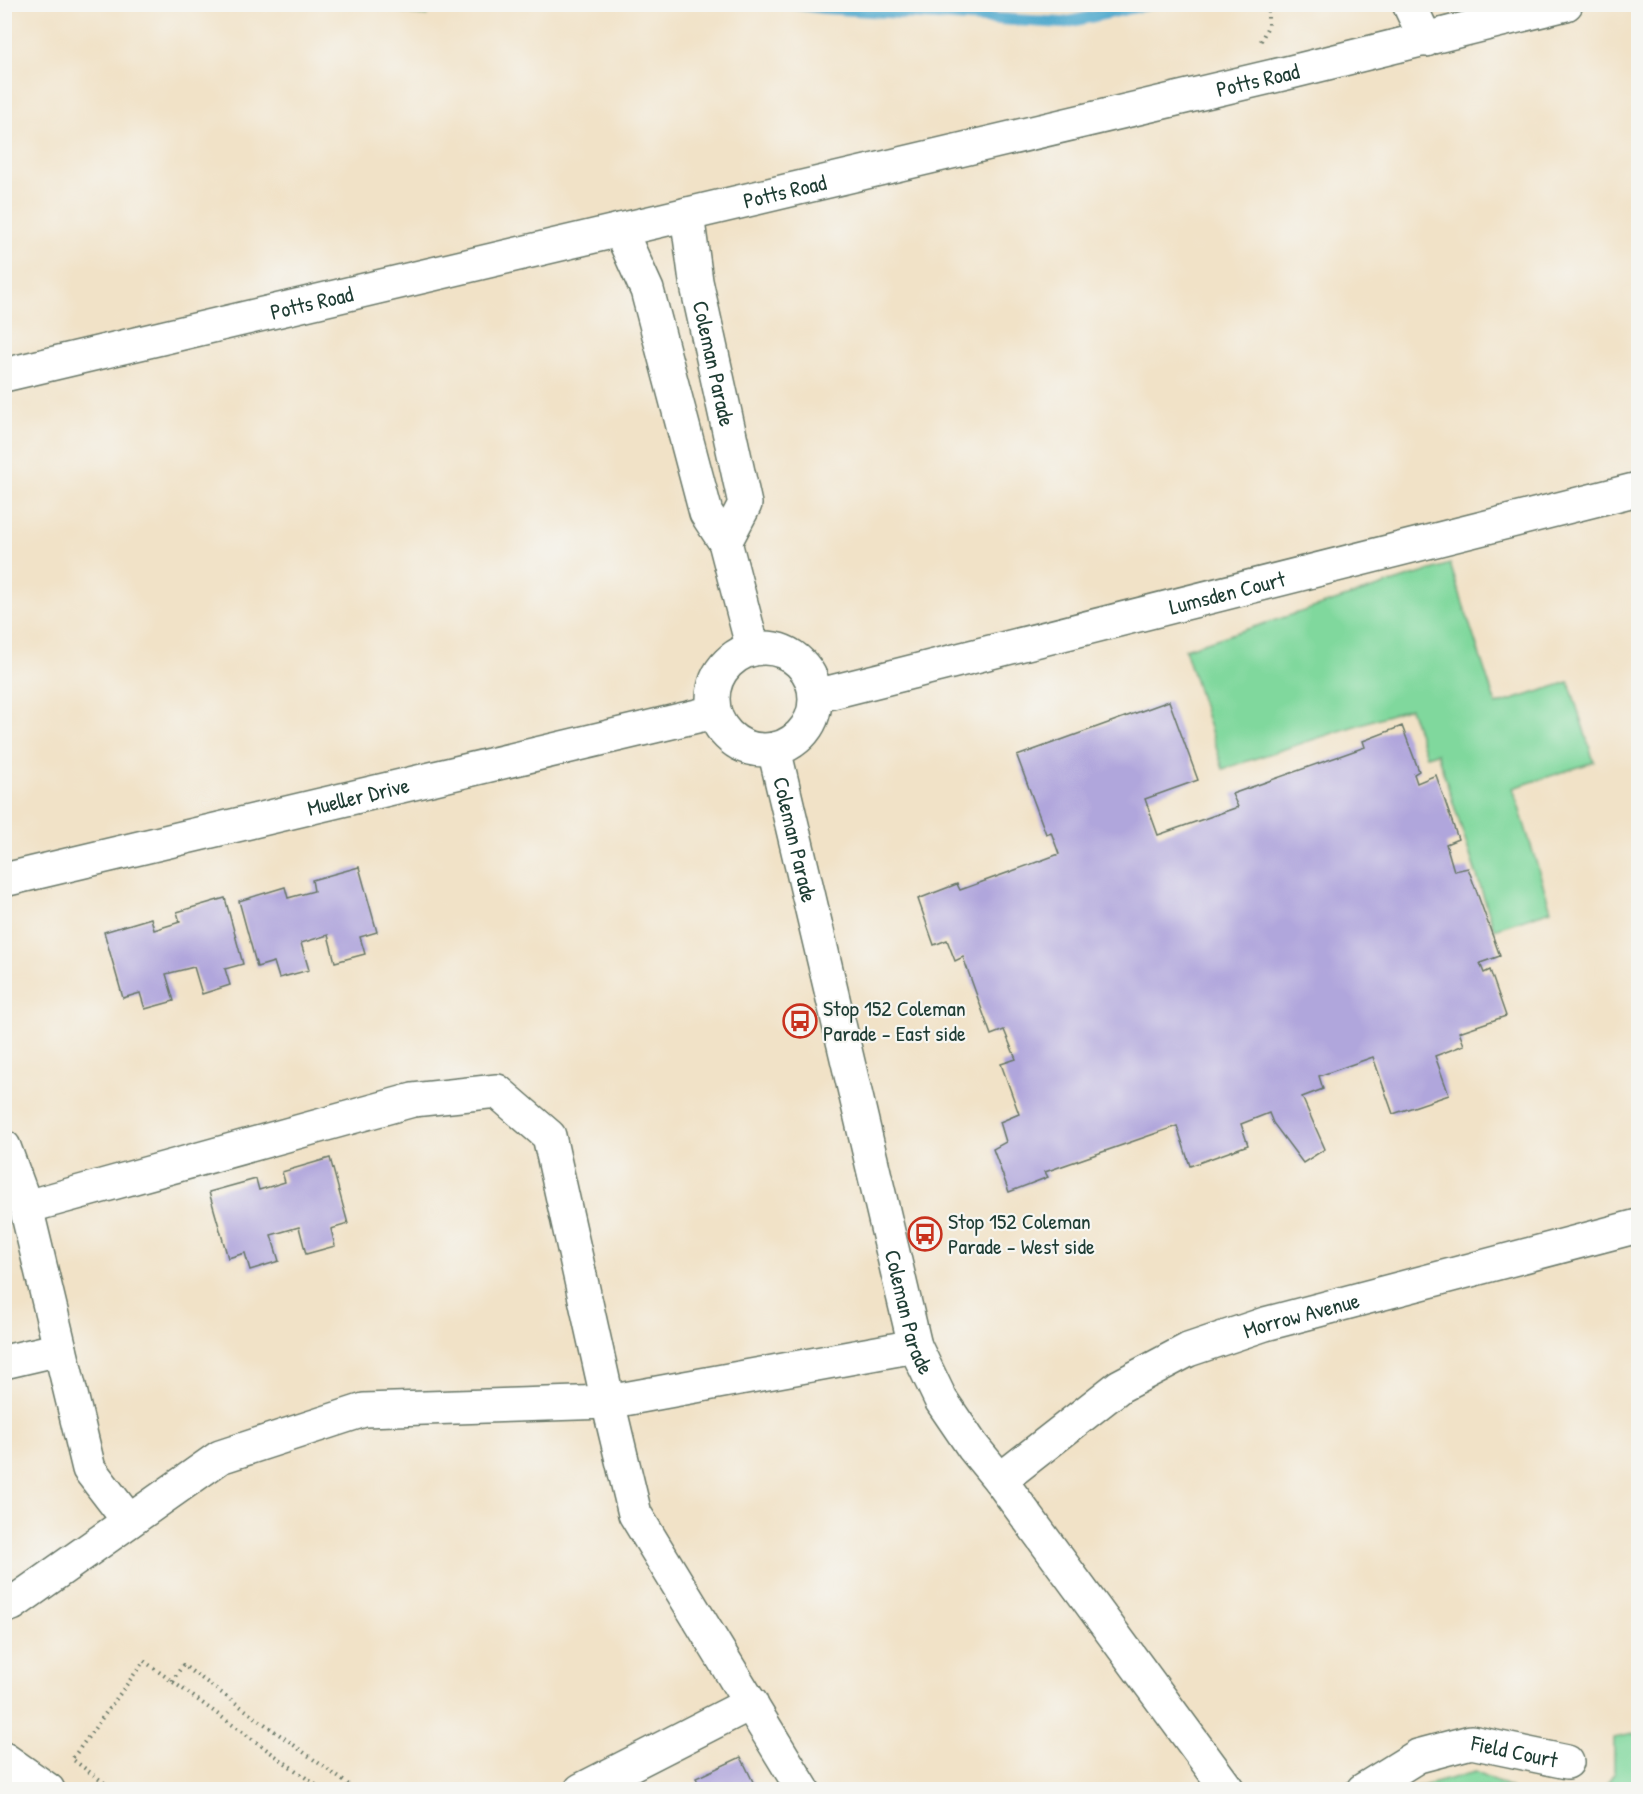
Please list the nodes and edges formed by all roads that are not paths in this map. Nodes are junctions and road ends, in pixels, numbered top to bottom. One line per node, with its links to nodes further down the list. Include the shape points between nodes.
1 (1409, 4): 3 (street)
2 (1566, 4): 3 (street, Potts Road)
3 (1426, 40): 4 (street, Potts Road)
4 (687, 214): 5 (street, Potts Road); 8 (street, Coleman Parade, via 696,280 745,504)
5 (620, 230): 6 (street, Potts Road); 8 (street, Coleman Parade, via 647,290 706,513)
6 (4, 375)
7 (1638, 489): 10 (street, Lumsden Court)
8 (725, 542): 9 (street, Coleman Parade)
9 (753, 649): 10 (street, via 780,650 798,660 810,675); 11 (street, via 726,664 715,684)
10 (816, 696): 12 (street, via 813,714 802,733 789,744)
11 (714, 712): 12 (street, via 729,737 748,747); 13 (street, Mueller Drive)
12 (774, 749): 17 (street, Coleman Parade)
13 (4, 880)
14 (4, 1147): 15 (street)
15 (26, 1207): 18 (street); 20 (street, via 413,1100 497,1091 549,1136)
16 (1638, 1226): 21 (street, Morrow Avenue, via 1265,1324 1188,1350 1120,1386)
17 (915, 1346): 20 (street); 21 (street, Coleman Parade, via 941,1400)
18 (60, 1349): 19 (street); 22 (street, via 89,1468)
19 (4, 1362)
20 (608, 1402): 22 (street, via 364,1410 220,1457); 24 (street, via 635,1514)
21 (1000, 1480): 30 (street, Coleman Parade)
22 (129, 1521): 23 (street)
23 (4, 1607)
24 (751, 1703): 28 (street); 29 (street)
25 (4, 1759): 27 (street)
26 (1567, 1762): 31 (street, Field Court, via 1471,1742 1418,1756)
27 (48, 1790)
28 (581, 1790)
29 (803, 1790)
30 (1228, 1790)
31 (1363, 1790)

